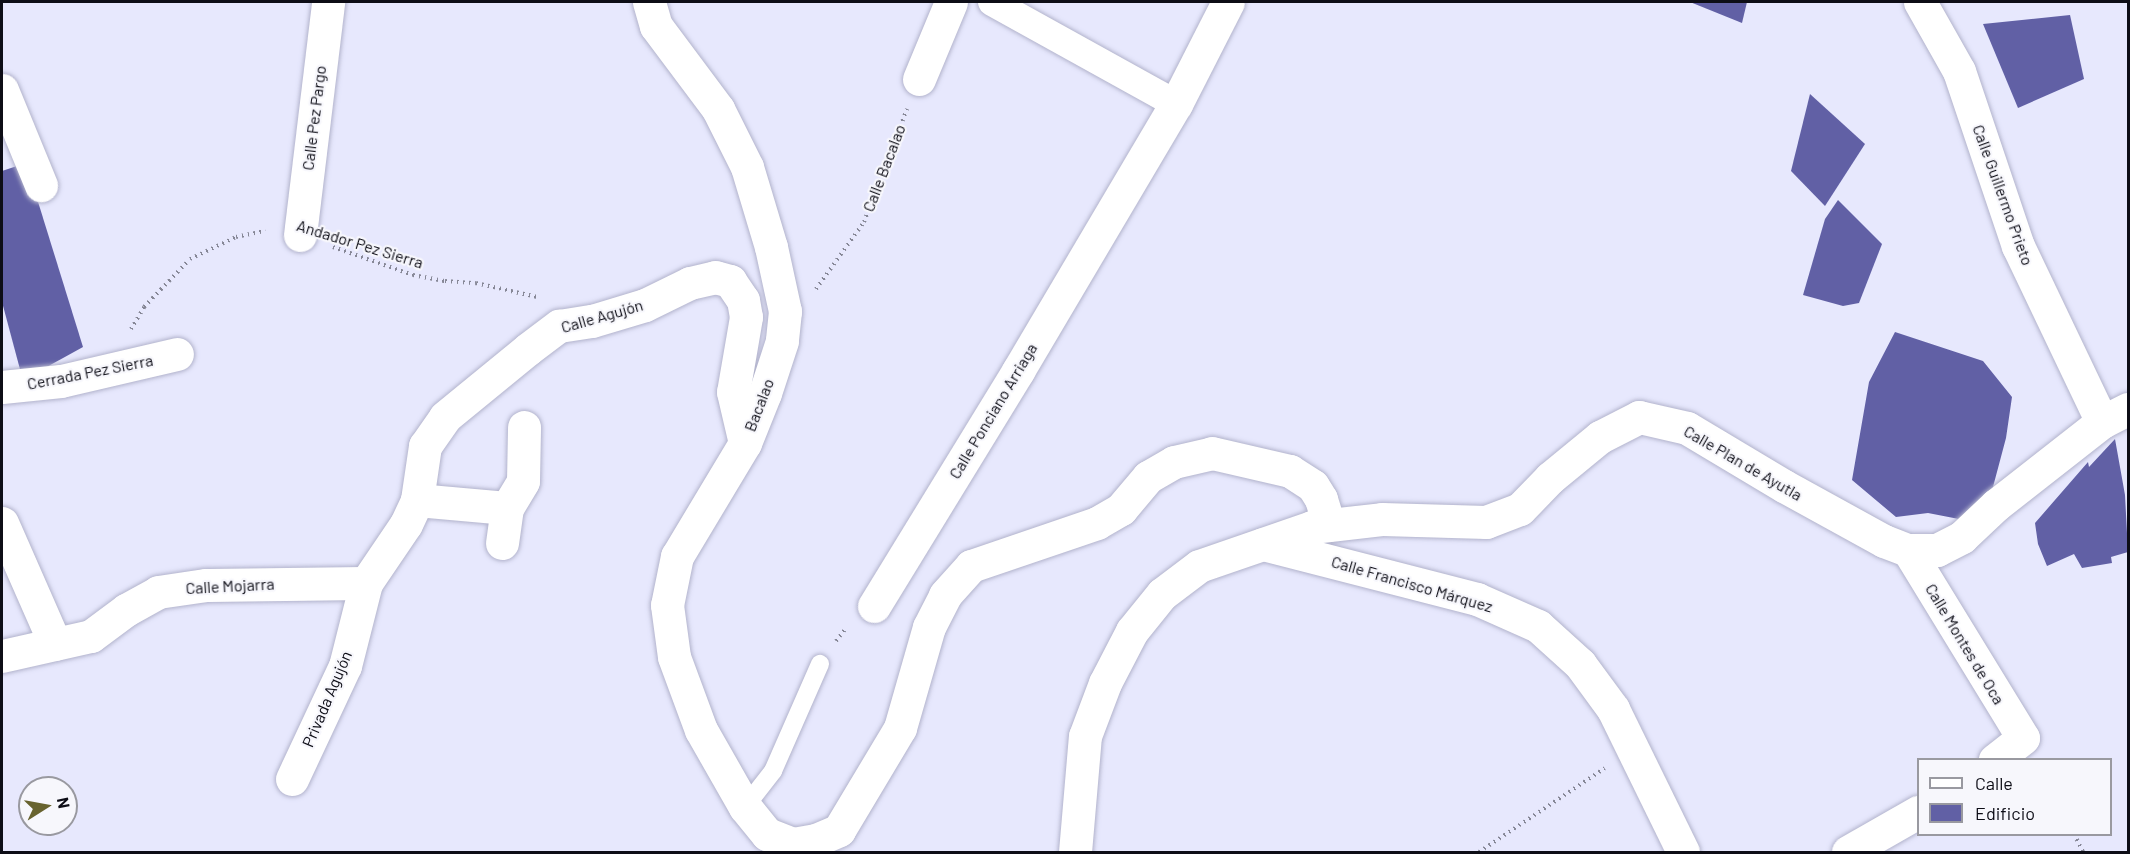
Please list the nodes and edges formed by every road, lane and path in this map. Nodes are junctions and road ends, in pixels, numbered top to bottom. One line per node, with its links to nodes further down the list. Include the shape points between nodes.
1 (328, 2): 11 (street, Calle Pez Pargo)
2 (649, 2): 13 (street, Bacalao, via 656,26 718,109 747,167 771,247)
3 (951, 2): 7 (street)
4 (992, 2): 9 (street)
5 (1228, 2): 9 (street, Calle Ponciano Arriaga)
6 (1920, 2): 17 (street, Calle Guillermo Prieto, via 1959,71 2018,246)
7 (919, 79): 13 (path, Calle Bacalao, via 864,222 809,299)
8 (2, 90): 10 (street)
9 (1176, 104): 28 (street, Calle Ponciano Arriaga)
10 (41, 185)
11 (300, 235): 12 (path, Andador Pez Sierra, via 413,275 476,283); 15 (path, Andador Pez Sierra, via 263,231 236,237 190,259 144,307 119,350)
12 (542, 298)
13 (784, 311): 19 (street, Bacalao, via 782,341)
14 (177, 354): 15 (street, Cerrada Pez Sierra)
15 (101, 371): 16 (street, Cerrada Pez Sierra, via 62,381)
16 (2, 387)
17 (2115, 416): 26 (street, Calle Plan de Ayutla, via 1996,505 1962,537 1937,550)
18 (524, 427): 21 (street, via 523,481)
19 (745, 443): 20 (street, Calle Agujón, via 734,392 746,316 743,300 730,281 715,277 690,283 645,305 559,326 528,349 445,417 425,446); 35 (street, Bacalao, via 677,556 667,605 674,657 701,730)
20 (417, 500): 21 (street); 27 (street, Calle Agujón, via 406,524)
21 (507, 508): 24 (street)
22 (2, 523): 29 (street)
23 (1329, 525): 25 (street, Calle Plan de Ayutla); 26 (street, Calle Plan de Ayutla, via 1382,519 1486,522 1520,509 1600,437 1639,417 1687,428 1784,486 1884,541); 35 (street, via 1313,486 1290,471 1212,453 1174,462 1148,477 1121,509 1097,523 971,566 964,573 945,595 929,627 900,728 839,830 793,844 767,834)
24 (502, 543)
25 (1263, 543): 32 (street, Calle Francisco Márquez, via 1477,599 1538,626 1580,664 1613,710); 38 (street, Calle Plan de Ayutla, via 1199,566 1162,594 1132,632 1105,682 1085,736)
26 (1908, 550): 33 (street, Calle Montes de Oca, via 2023,738)
27 (366, 583): 29 (street, Calle Mojarra, via 206,585 158,592 91,636); 34 (street, Privada Agujón, via 345,666)
28 (874, 606): 31 (path, via 867,616 844,629)
29 (55, 644): 30 (street, Calle Mojarra)
30 (2, 656)
31 (820, 664): 35 (lane, via 773,771)
32 (1633, 749): 39 (path); 40 (street, Calle Francisco Márquez)
33 (1996, 758)
34 (292, 779)
35 (745, 807)
36 (1917, 813): 41 (street)
37 (2075, 836): 42 (path)
38 (1075, 852)
39 (1479, 852)
40 (1683, 852)
41 (1848, 852)
42 (2083, 852)

